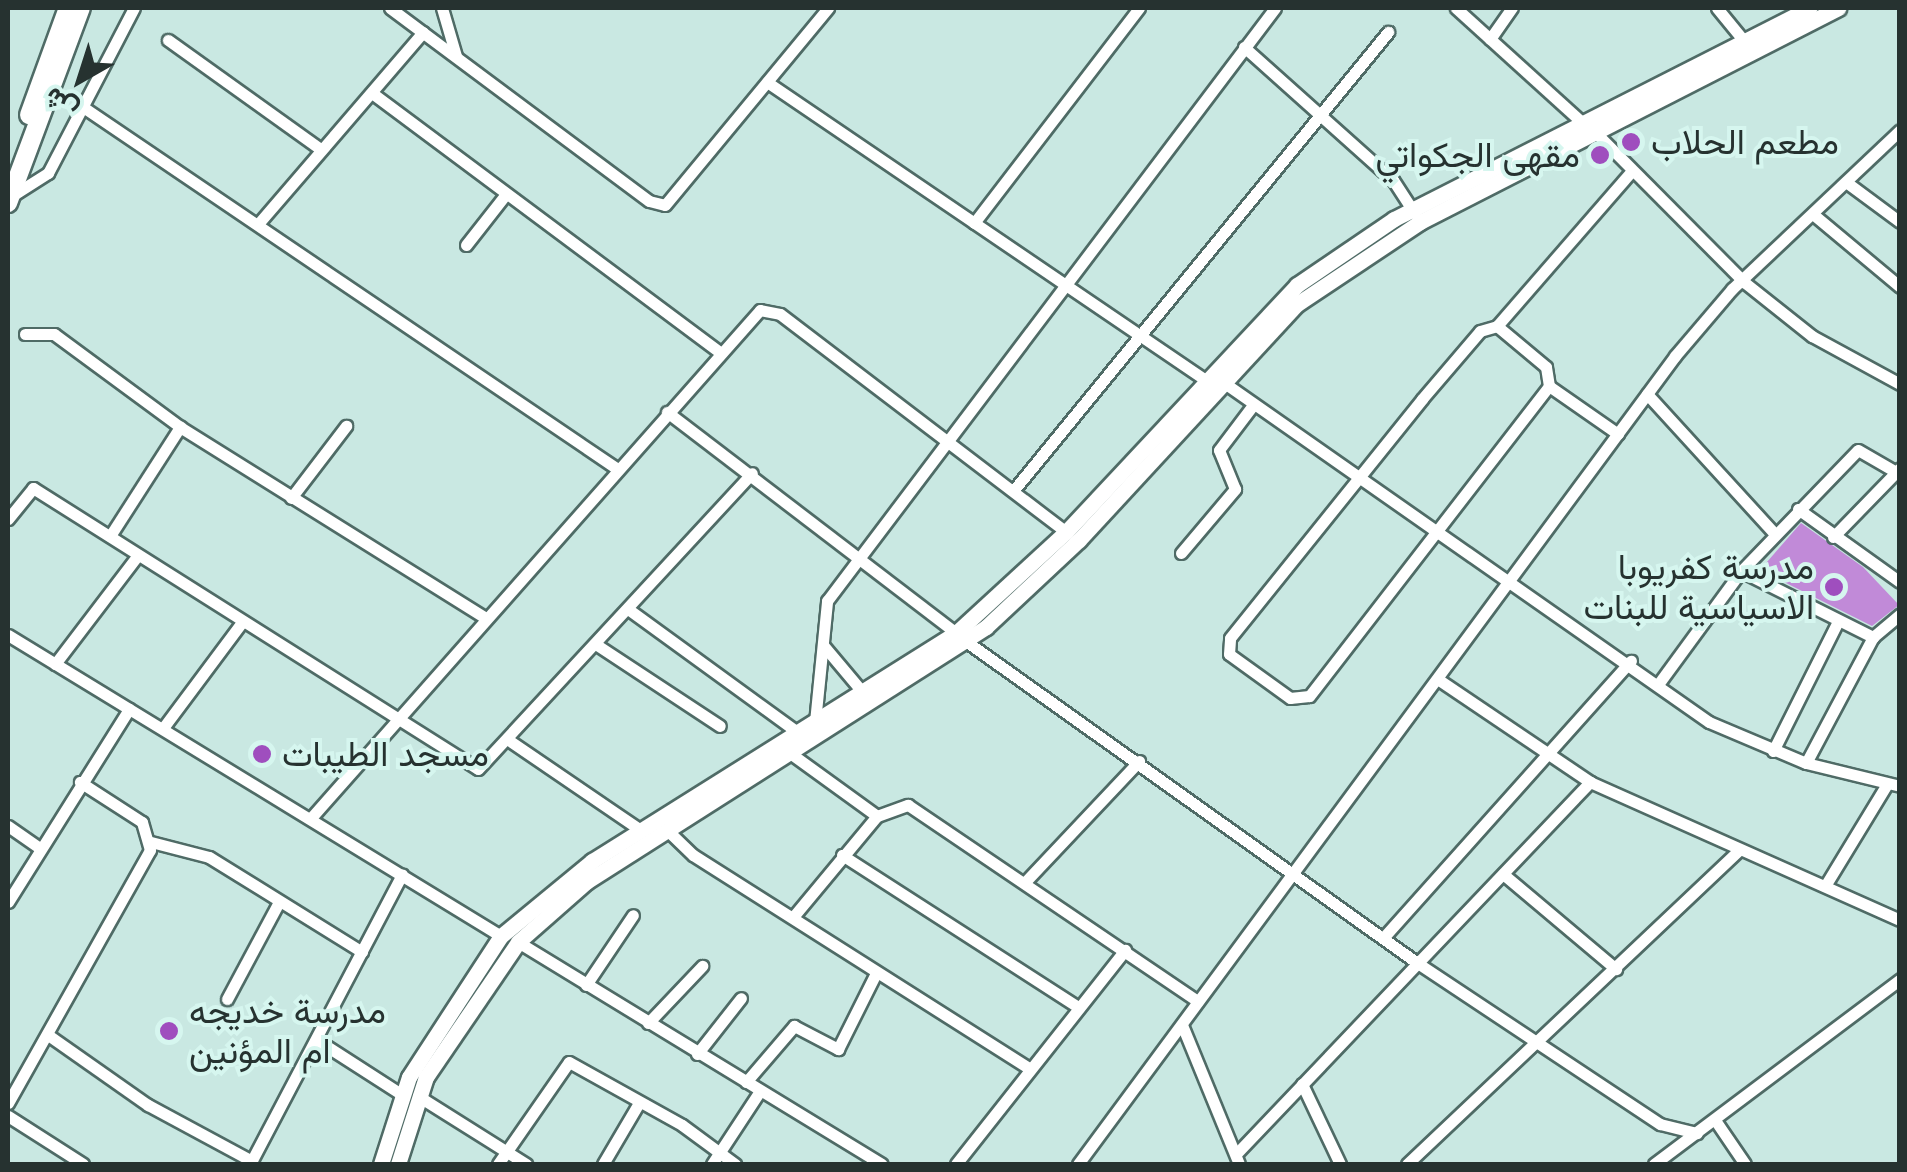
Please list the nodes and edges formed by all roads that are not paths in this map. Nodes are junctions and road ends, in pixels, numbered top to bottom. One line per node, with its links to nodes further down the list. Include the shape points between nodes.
1 (68, 8): 30 (highway)
2 (82, 8): 34 (highway)
3 (134, 8): 24 (street)
4 (390, 8): 14 (street)
5 (442, 8): 20 (street)
6 (828, 8): 21 (street)
7 (1140, 8): 39 (street)
8 (1512, 8): 16 (street)
9 (1717, 8): 18 (street)
10 (1810, 8): 18 (main road)
11 (1839, 8): 22 (main road)
12 (1270, 9): 19 (street)
13 (1463, 10): 16 (street)
14 (424, 32): 20 (street); 23 (street)
15 (1388, 32): 25 (street)
16 (1490, 39): 26 (street)
17 (168, 40): 29 (street)
18 (1744, 41): 22 (main road)
19 (1244, 48): 25 (street); 42 (street)
20 (456, 57): 21 (street, via 656,205 681,193)
21 (768, 82): 39 (street)
22 (1675, 84): 26 (main road); 28 (main road)
23 (372, 93): 29 (street); 33 (street)
24 (84, 106): 34 (street, via 48,173); 38 (street)
25 (1322, 115): 36 (street, via 1394,180); 46 (street)
26 (1583, 123): 36 (main road)
27 (1900, 130): 32 (street)
28 (1597, 134): 31 (street); 36 (main road)
29 (320, 149): 38 (street)
30 (8, 172)
31 (1631, 172): 41 (street); 44 (street)
32 (1846, 182): 35 (street); 37 (street)
33 (506, 194): 40 (street); 47 (street)
34 (9, 200)
35 (1814, 214): 41 (street); 43 (street)
36 (1416, 216): 50 (main road, via 1297,285); 51 (main road, via 1297,304)
37 (1900, 222)
38 (258, 224): 61 (street)
39 (974, 224): 42 (street)
40 (466, 245)
41 (1744, 282): 49 (street, via 1812,336); 54 (street)
42 (1063, 283): 46 (street); 60 (street)
43 (1900, 287)
44 (1497, 326): 53 (street, via 1546,366); 64 (street, via 1475,337)
45 (25, 334): 58 (street, via 54,334)
46 (1138, 336): 50 (street); 65 (street)
47 (719, 352): 56 (street); 60 (street, via 760,310 774,310)
48 (1900, 364): 49 (street)
49 (1887, 377): 52 (street)
50 (1204, 379): 70 (main road)
51 (1223, 382): 55 (street); 78 (main road)
52 (1900, 384)
53 (1549, 386): 59 (street); 69 (street)
54 (1647, 394): 59 (street); 71 (street)
55 (1253, 405): 64 (street); 74 (street, via 1219,450 1235,490)
56 (667, 412): 61 (street); 63 (street)
57 (346, 426): 66 (street)
58 (180, 427): 66 (street); 72 (street)
59 (1618, 434): 79 (street)
60 (943, 438): 65 (street); 76 (street)
61 (616, 468): 83 (street)
62 (1898, 470): 67 (street, via 1858,450); 73 (street)
63 (752, 473): 76 (street); 81 (street)
64 (1363, 478): 69 (street); 69 (street, via 1228,644 1230,654 1290,698 1309,696)
65 (1012, 491): 70 (street)
66 (290, 498): 83 (street)
67 (1798, 509): 71 (street); 73 (street)
68 (8, 519): 72 (street, via 33,488)
69 (1439, 527): 79 (street)
70 (1066, 532): 78 (main road)
71 (1774, 534): 77 (street)
72 (110, 536): 75 (street)
73 (1833, 538): 80 (street)
74 (1181, 553)
75 (138, 555): 85 (street); 94 (street)
76 (858, 556): 89 (street); 91 (street, via 823,608)
77 (1742, 570): 84 (street); 96 (street)
78 (1038, 571): 86 (main road); 89 (main road)
79 (1514, 580): 93 (street); 95 (street)
80 (1900, 582)
81 (628, 609): 90 (street); 102 (street)
82 (1900, 614): 88 (street)
83 (484, 616): 99 (street)
84 (1838, 620): 88 (street); 104 (street)
85 (242, 622): 99 (street); 101 (street)
86 (986, 627): 89 (main road); 92 (street)
87 (8, 635): 94 (street)
88 (1872, 636): 108 (street)
89 (962, 638): 92 (street); 97 (main road); 105 (main road)
90 (597, 645): 100 (street); 103 (street)
91 (823, 645): 97 (street); 102 (street, via 822,698)
92 (997, 658): 107 (street)
93 (1631, 662): 96 (street); 106 (street)
94 (55, 664): 98 (street)
95 (1439, 680): 106 (street); 121 (street)
96 (1659, 684): 104 (street, via 1708,722)
97 (865, 695): 102 (main road)
98 (130, 709): 101 (street); 109 (street)
99 (396, 721): 103 (street, via 472,769 489,764); 113 (street)
100 (720, 726)
101 (163, 728): 113 (street)
102 (804, 732): 116 (main road)
103 (510, 741): 116 (street)
104 (1772, 751): 108 (street)
105 (790, 752): 112 (street); 115 (main road)
106 (1549, 755): 110 (street); 132 (street)
107 (1139, 761): 121 (street); 124 (street)
108 (1806, 763): 111 (street)
109 (80, 782): 117 (street, via 142,822); 118 (street)
110 (1590, 782): 119 (street); 122 (street)
111 (1893, 785): 125 (street)
112 (877, 816): 120 (street); 124 (street, via 896,806 916,808)
113 (310, 818): 123 (street)
114 (8, 826): 118 (street)
115 (667, 830): 129 (street); 133 (main road, via 586,882)
116 (642, 831): 131 (main road, via 570,877)
117 (152, 842): 127 (street, via 209,857); 148 (street)
118 (40, 848): 126 (street)
119 (1739, 850): 125 (street); 138 (street)
120 (842, 856): 129 (street); 145 (street)
121 (1290, 871): 132 (street); 144 (street)
122 (1502, 874): 136 (street); 138 (street)
123 (402, 875): 131 (street); 135 (street)
124 (1026, 881): 134 (street)
125 (1825, 886): 130 (street)
126 (8, 902)
127 (278, 904): 135 (street); 143 (street)
128 (633, 915): 141 (street)
129 (793, 917): 139 (street)
130 (1900, 920)
131 (501, 936): 156 (main road, via 464,982)
132 (1383, 938): 136 (street)
133 (518, 942): 141 (street); 156 (main road)
134 (1125, 950): 144 (street); 145 (street)
135 (362, 952): 149 (street)
136 (1416, 962): 150 (street); 154 (street)
137 (702, 966): 146 (street)
138 (1616, 969): 150 (street)
139 (876, 973): 152 (street); 153 (street, via 838,1049 794,1026)
140 (1900, 979): 160 (street)
141 (586, 986): 146 (street)
142 (741, 998): 151 (street)
143 (227, 999)
144 (1198, 1001): 147 (street)
145 (1078, 1007): 152 (street)
146 (648, 1024): 151 (street)
147 (1182, 1025): 164 (street); 175 (street)
148 (48, 1036): 158 (street); 165 (street, via 148,1105)
149 (317, 1040): 156 (street); 165 (street)
150 (1540, 1042): 161 (street, via 1660,1124); 177 (street)
151 (697, 1054): 153 (street)
152 (1028, 1068): 174 (street)
153 (746, 1082): 155 (street)
154 (1302, 1084): 164 (street); 176 (street)
155 (760, 1090): 163 (street); 173 (street)
156 (410, 1095): 162 (street); 167 (main road); 168 (main road)
157 (639, 1102): 162 (street, via 564,1063); 163 (street); 171 (street)
158 (8, 1103)
159 (8, 1116): 166 (street)
160 (1715, 1120): 161 (street); 179 (street)
161 (1697, 1133): 178 (street)
162 (505, 1152): 169 (street); 170 (street)
163 (715, 1160): 172 (street)
164 (1238, 1160)
165 (251, 1163)
166 (83, 1164)
167 (382, 1164)
168 (398, 1164)
169 (498, 1164)
170 (526, 1164)
171 (602, 1164)
172 (734, 1164)
173 (882, 1164)
174 (956, 1164)
175 (1078, 1164)
176 (1340, 1164)
177 (1407, 1164)
178 (1654, 1164)
179 (1745, 1164)

